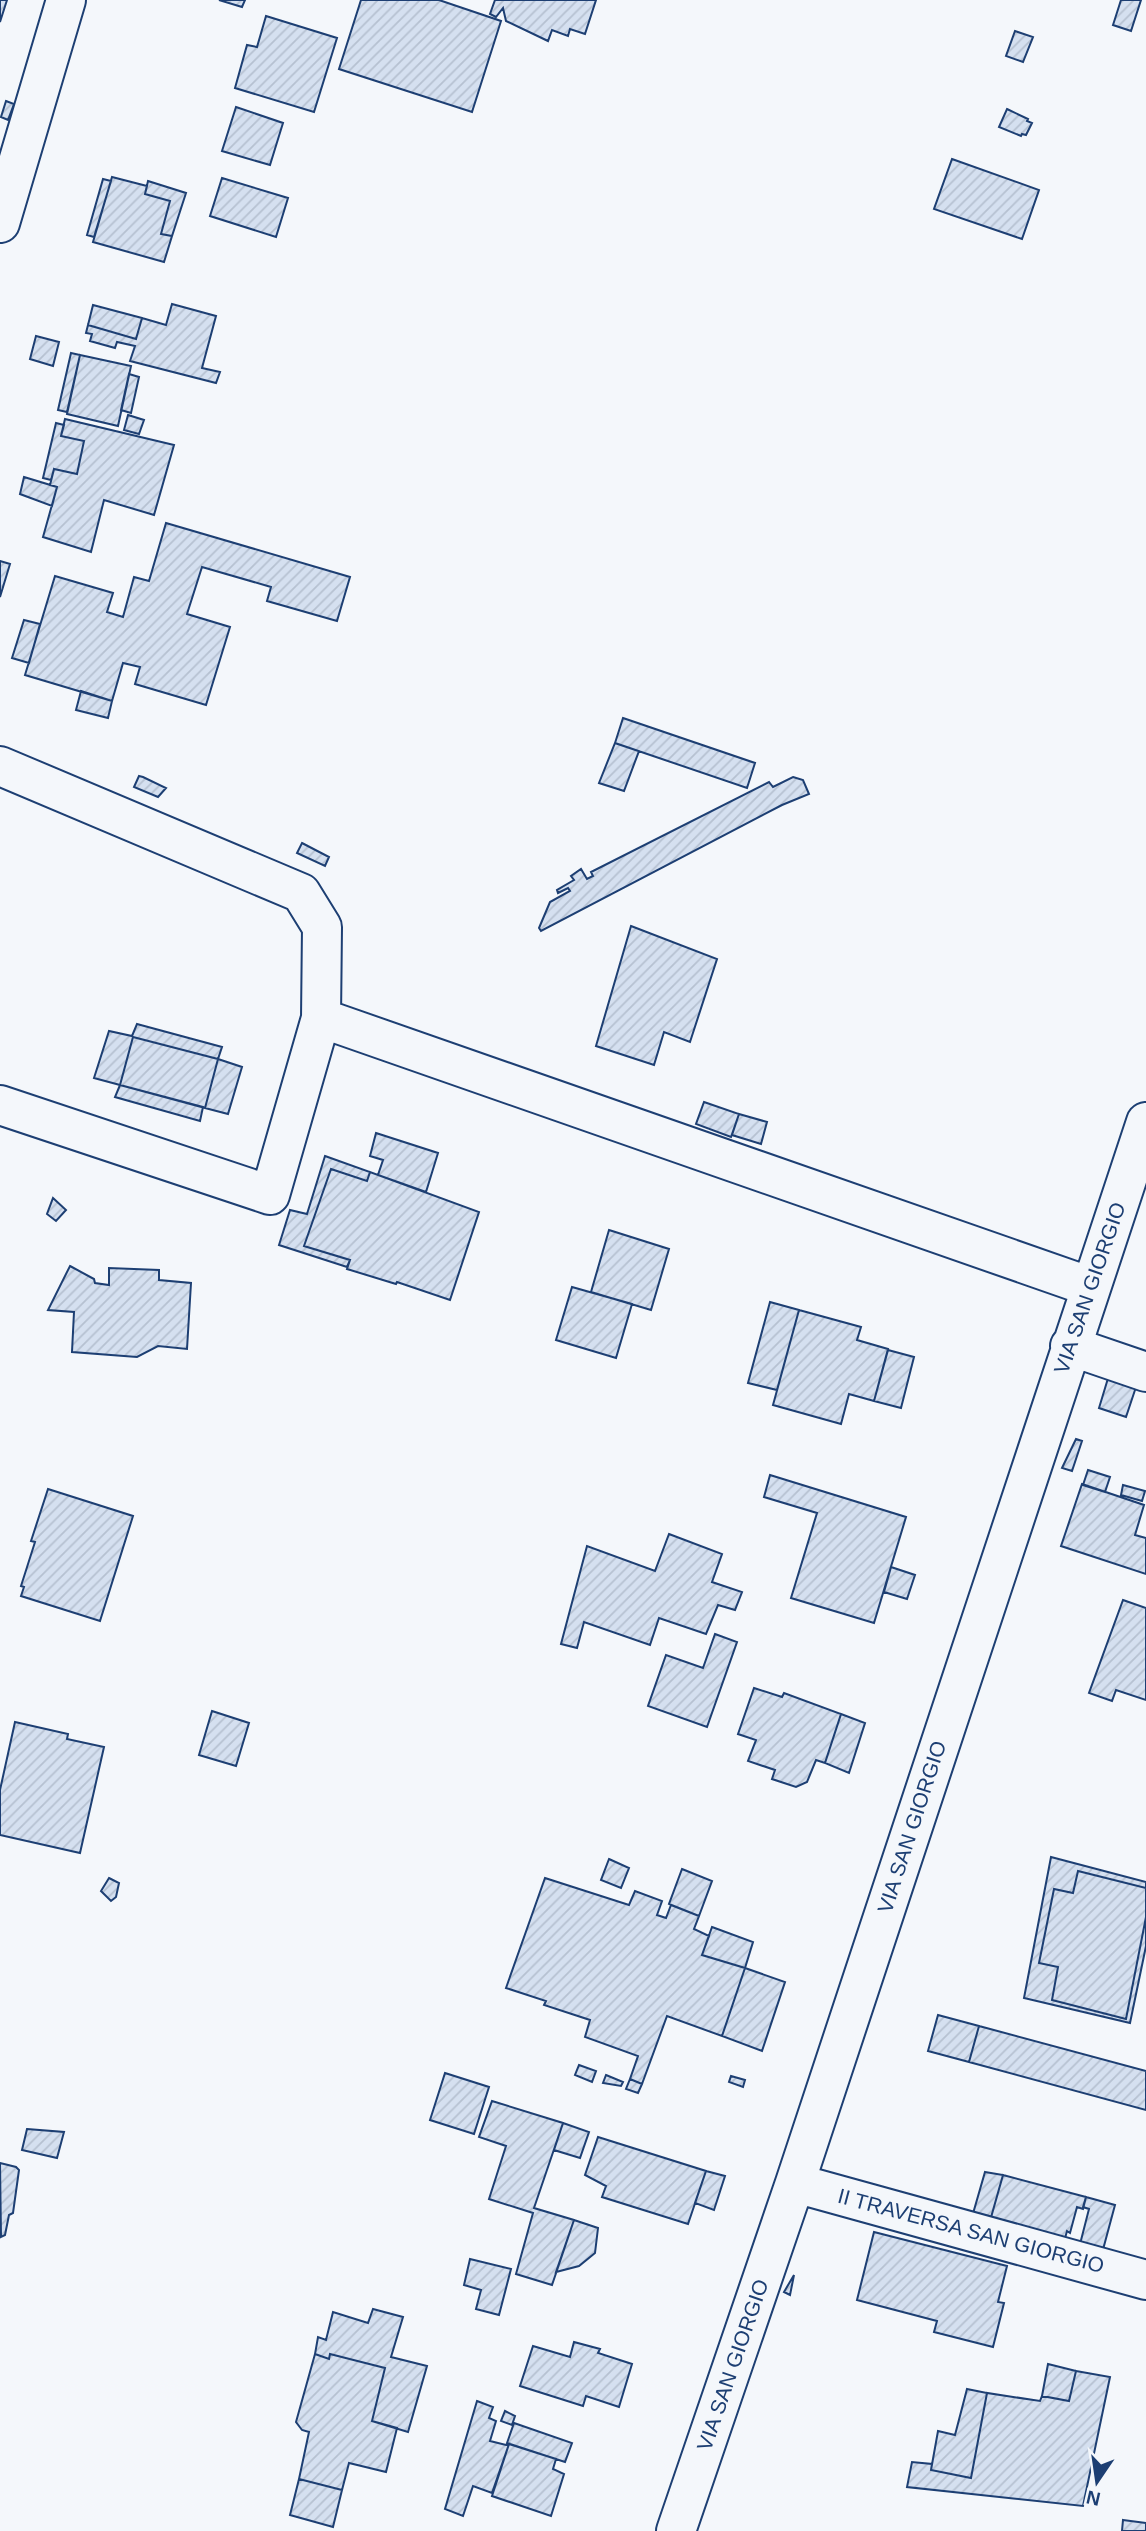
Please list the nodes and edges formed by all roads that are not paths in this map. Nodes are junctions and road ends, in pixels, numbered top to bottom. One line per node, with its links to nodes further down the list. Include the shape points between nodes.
1 (66, 0): 2 (street)
2 (0, 223)
3 (0, 766): 4 (street, via 301,893 322,927)
4 (321, 1017): 5 (street, via 270,1195); 7 (street)
5 (0, 1105)
6 (1146, 1122): 7 (street, VIA SAN GIORGIO)
7 (1091, 1287): 8 (street, VIA SAN GIORGIO)
8 (1070, 1346): 9 (street); 10 (street, VIA SAN GIORGIO)
9 (1146, 1372)
10 (795, 2183): 11 (street, II TRAVERSA SAN GIORGIO); 12 (street, VIA SAN GIORGIO)
11 (1146, 2280)
12 (676, 2531)

